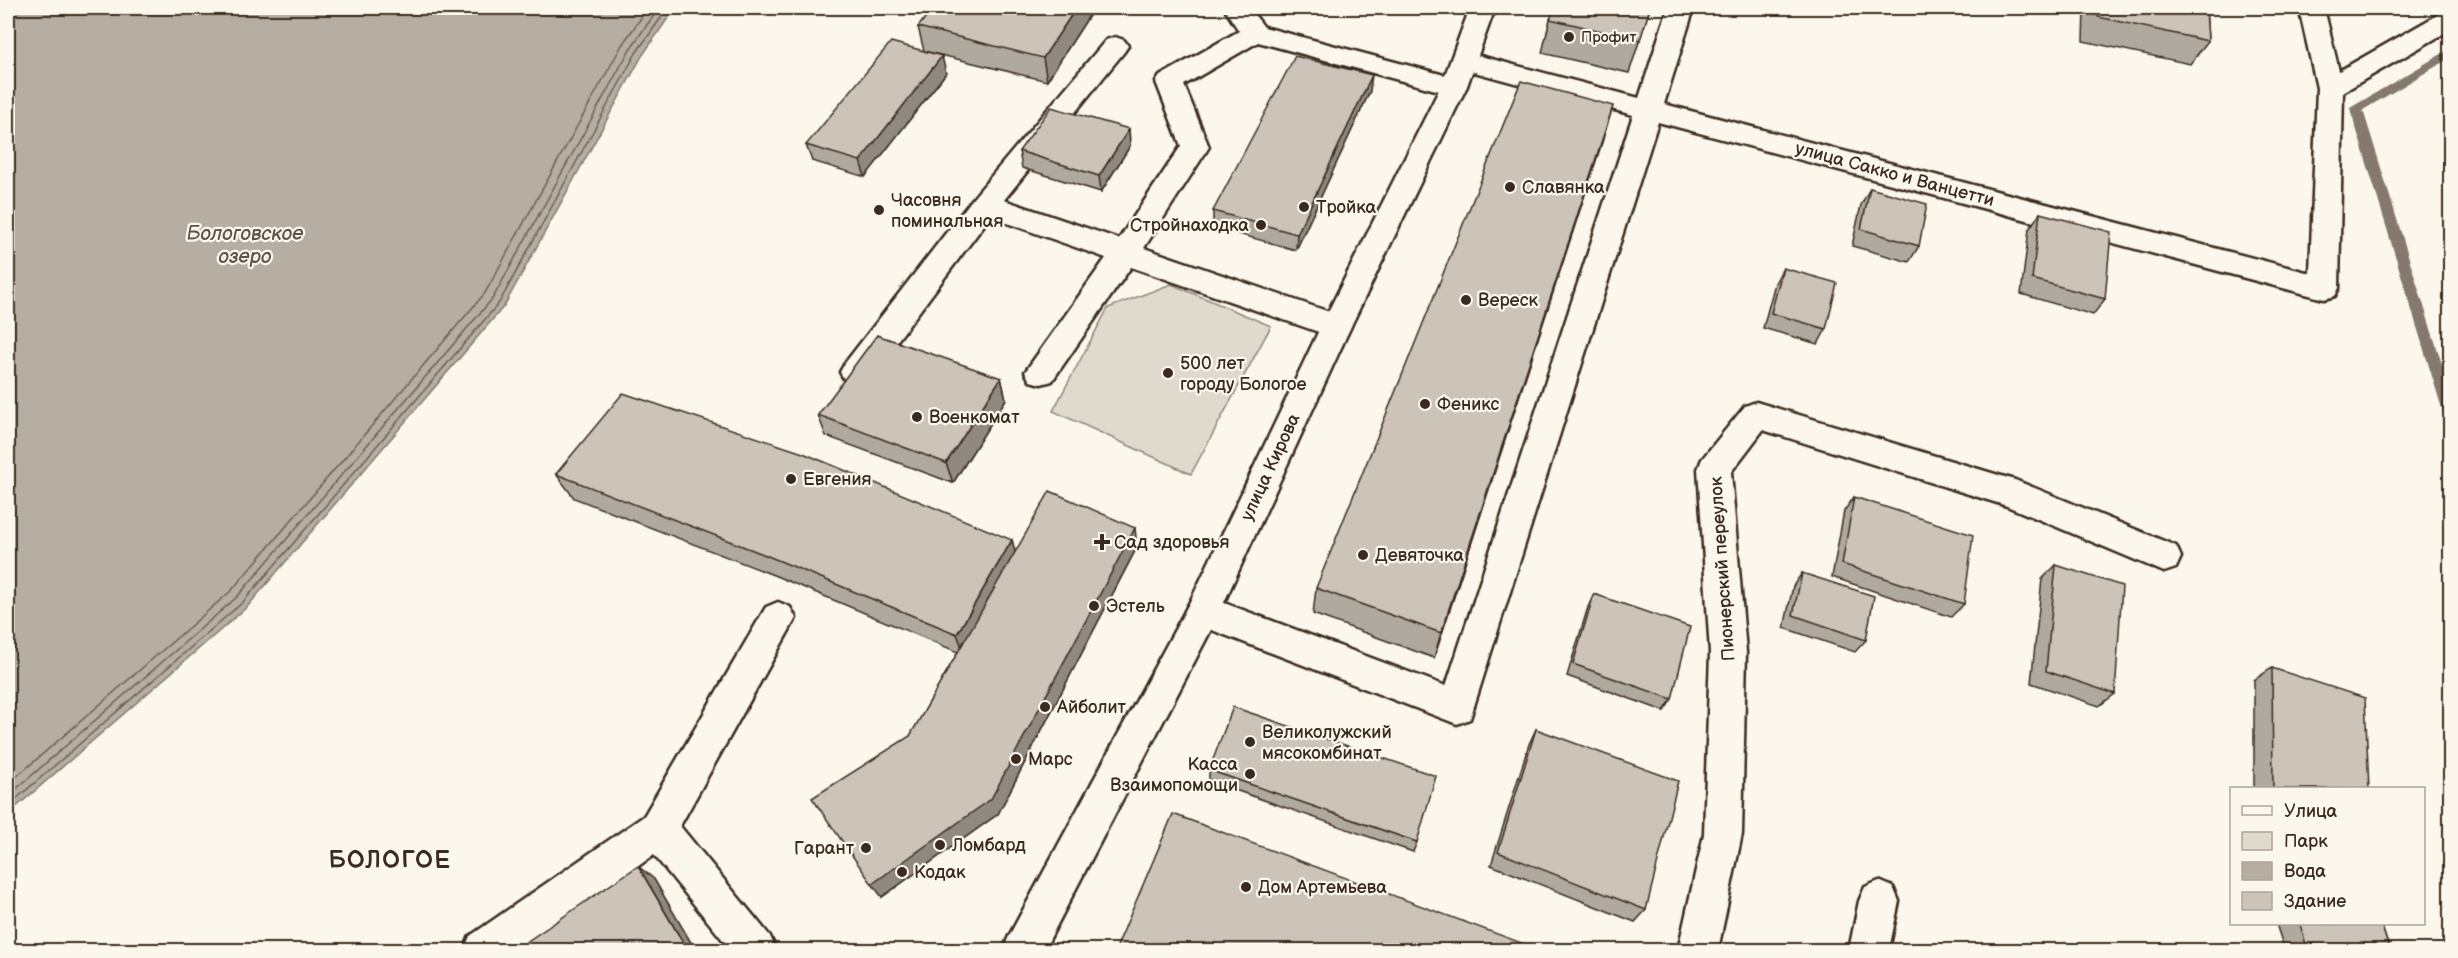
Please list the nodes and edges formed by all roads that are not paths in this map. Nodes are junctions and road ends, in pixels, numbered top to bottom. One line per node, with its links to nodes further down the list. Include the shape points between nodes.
1 (1236, 8): 6 (street)
2 (1482, 8): 8 (street, улица Кирова)
3 (1681, 8): 10 (street)
4 (2312, 8): 9 (street)
5 (2451, 19): 9 (street)
6 (1255, 33): 8 (street, улица Сакко и Ванцетти); 12 (street, via 1169,82 1194,147)
7 (1115, 46): 11 (street)
8 (1459, 74): 10 (street, улица Сакко и Ванцетти); 13 (street, улица Кирова)
9 (2330, 88): 10 (street, улица Сакко и Ванцетти, via 2324,288)
10 (1650, 109): 17 (street, via 1457,707)
11 (984, 204): 12 (street); 15 (street)
12 (1125, 253): 13 (street); 14 (street)
13 (1336, 326): 17 (street, улица Кирова)
14 (1041, 372)
15 (839, 395)
16 (2164, 557): 24 (street, Пионерский переулок, via 2015,494 1756,415 1714,469 1728,652 1723,834)
17 (1203, 611): 23 (street, улица Кирова)
18 (778, 618): 19 (street)
19 (658, 829): 21 (street); 22 (street)
20 (1879, 902): 25 (street)
21 (484, 951)
22 (756, 951)
23 (1023, 951)
24 (1698, 951)
25 (1869, 951)

